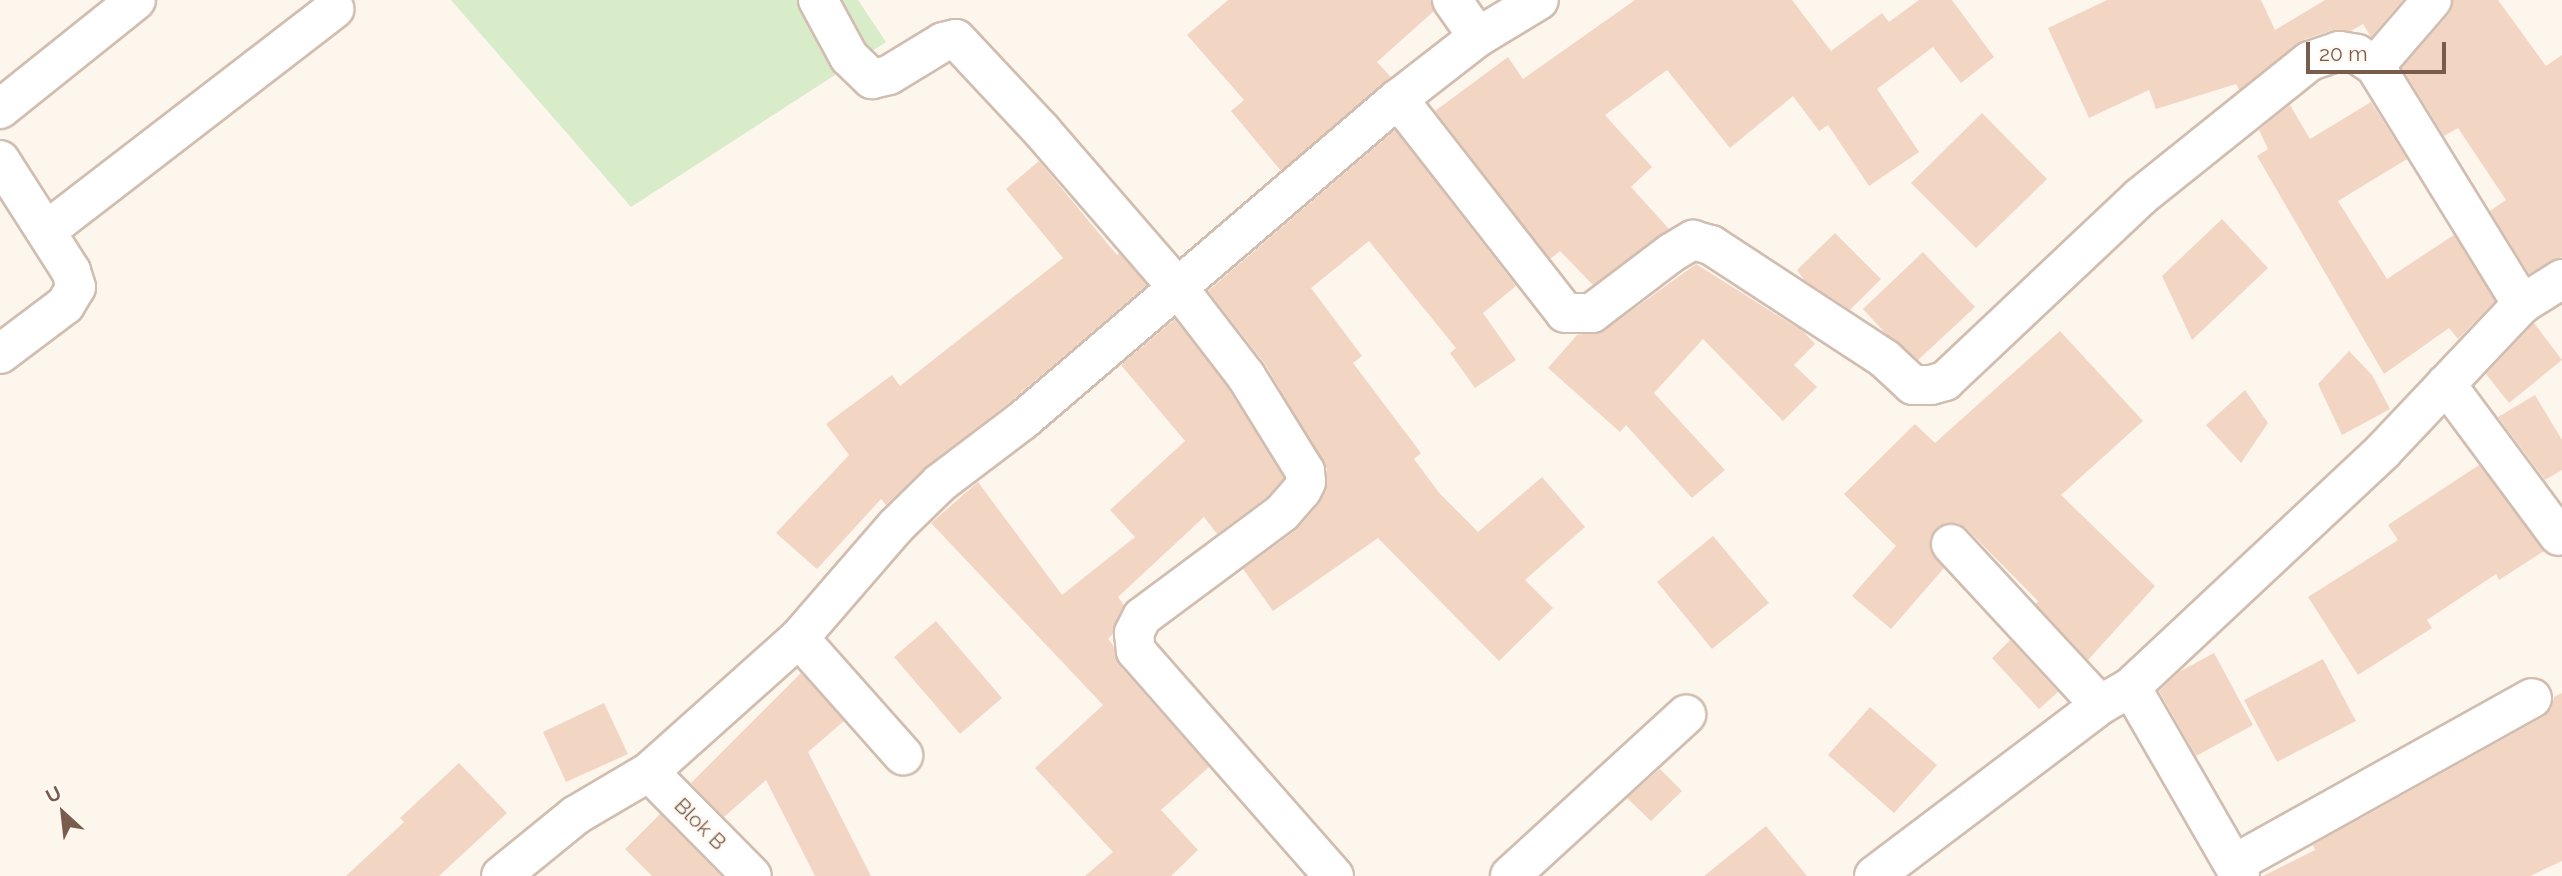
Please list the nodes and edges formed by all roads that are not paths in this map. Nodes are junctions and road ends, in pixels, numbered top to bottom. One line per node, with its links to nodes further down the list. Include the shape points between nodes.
1 (136, 0): 10 (street)
2 (818, 0): 14 (street, via 849,57 872,79 889,75 943,42 956,39)
3 (1452, 0): 7 (street)
4 (1539, 0): 7 (street)
5 (2432, 0): 8 (street)
6 (334, 9): 12 (street)
7 (1478, 37): 9 (street)
8 (2375, 66): 9 (street, via 2357,54 2339,51 2310,61 2140,197 1945,381 1931,385 1913,385 1873,352 1710,245 1693,240 1592,313 1565,313); 15 (street)
9 (1398, 99): 14 (street)
10 (0, 108)
11 (0, 160): 12 (street)
12 (46, 231): 16 (street, via 76,287 65,305)
13 (2562, 279): 15 (street)
14 (1179, 289): 20 (street, via 940,483 896,526); 29 (street, via 1246,376 1305,471 1306,482 1282,513 1142,617 1134,633 1136,651)
15 (2522, 304): 17 (street)
16 (0, 354)
17 (2446, 384): 18 (street); 21 (street, via 2383,451)
18 (2559, 536)
19 (1951, 544): 21 (street)
20 (799, 638): 24 (street); 25 (street)
21 (2115, 696): 26 (street); 31 (street)
22 (2532, 698): 26 (street)
23 (1686, 715): 30 (street)
24 (903, 755)
25 (649, 772): 27 (street, via 576,815); 28 (street, Blok B)
26 (2237, 870)
27 (501, 876)
28 (752, 876)
29 (1334, 876)
30 (1510, 876)
31 (1874, 876)

